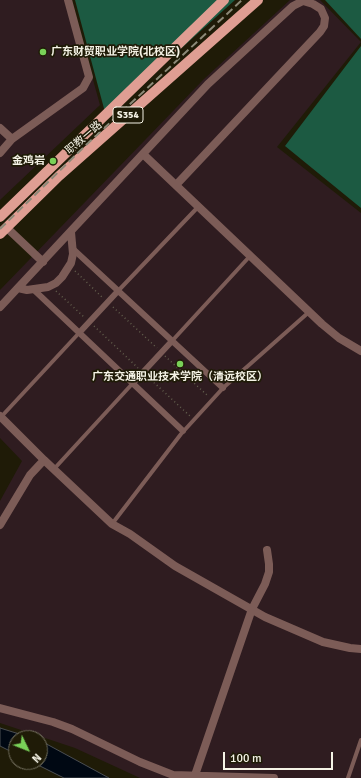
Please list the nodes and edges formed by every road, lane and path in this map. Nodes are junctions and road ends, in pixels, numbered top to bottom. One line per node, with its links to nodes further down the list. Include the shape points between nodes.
1 (68, 0): 5 (street, via 89,77 83,88)
2 (224, 0): 10 (main road, 职教一路 / S354)
3 (258, 0): 11 (main road, 职教一路 / S354, via 59,176)
4 (0, 128): 5 (street)
5 (12, 139): 6 (street)
6 (0, 153)
7 (143, 154): 8 (street); 8 (street, via 208,84 293,6 303,2 321,9 325,18 320,32); 12 (street)
8 (176, 186): 9 (street)
9 (198, 206): 14 (street); 20 (lane)
10 (0, 217)
11 (3, 231): 15 (street)
12 (71, 232): 13 (street); 15 (street)
13 (73, 249): 16 (street); 20 (street)
14 (250, 256): 23 (street); 26 (lane)
15 (42, 262): 18 (street)
16 (69, 266): 17 (street, via 62,277); 21 (path)
17 (50, 286): 19 (street); 24 (path)
18 (18, 288): 19 (street); 22 (street)
19 (33, 289): 25 (street)
20 (118, 291): 21 (street); 26 (street)
21 (108, 302): 24 (street); 28 (path)
22 (0, 307)
23 (309, 312): 27 (street, via 339,338); 31 (lane)
24 (90, 322): 25 (street); 29 (path)
25 (79, 333): 30 (street); 33 (lane)
26 (172, 341): 28 (street); 31 (street)
27 (361, 351)
28 (161, 352): 29 (street); 32 (path)
29 (143, 372): 30 (street); 34 (path)
30 (133, 383): 35 (street); 37 (lane)
31 (223, 388): 32 (lane)
32 (212, 400): 34 (lane)
33 (0, 416): 36 (street)
34 (194, 420): 35 (lane)
35 (183, 431): 38 (lane)
36 (44, 460): 37 (street); 39 (street, via 30,475)
37 (54, 469): 38 (street)
38 (112, 524): 41 (street, via 175,566)
39 (0, 525)
40 (267, 550): 41 (street, via 269,572)
41 (252, 609): 42 (street, via 323,642); 45 (street)
42 (361, 649)
43 (0, 708): 45 (street, via 72,729 173,775)
44 (361, 740): 47 (lane)
45 (194, 777): 46 (street)
46 (274, 778)
47 (348, 778)

